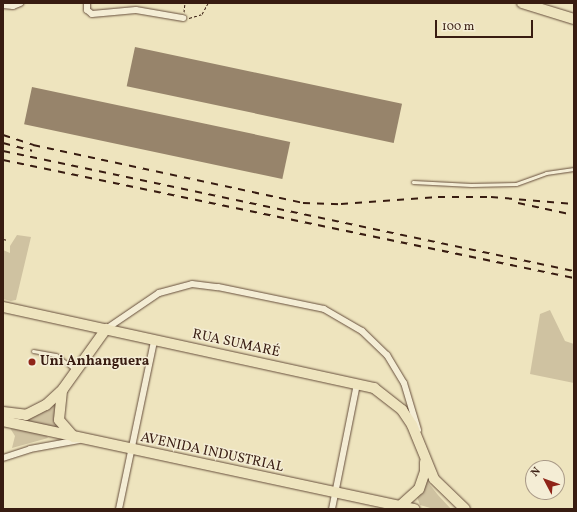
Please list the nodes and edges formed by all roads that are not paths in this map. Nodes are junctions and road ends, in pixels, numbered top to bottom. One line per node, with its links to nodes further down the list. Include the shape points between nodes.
1 (20, 3): 4 (street, via 14,6)
2 (87, 3): 5 (street, via 92,14 136,10)
3 (522, 3): 6 (main road)
4 (3, 5)
5 (183, 18)
6 (574, 19)
7 (574, 169): 8 (lane, via 546,173 516,184)
8 (413, 182)
9 (3, 307): 10 (main road, RUA SUMARÉ)
10 (88, 326): 11 (main road, RUA SUMARÉ); 14 (main road, via 96,333)
11 (106, 329): 12 (main road, RUA SUMARÉ); 14 (main road); 19 (street, via 160,293 192,284 324,309 362,331 387,355)
12 (125, 334): 13 (main road, RUA SUMARÉ); 14 (main road)
13 (154, 341): 17 (main road, RUA SUMARÉ); 26 (street)
14 (97, 343): 16 (main road)
15 (33, 350): 16 (lane, via 56,355)
16 (76, 371): 18 (main road)
17 (357, 384): 20 (main road, RUA SUMARÉ, via 377,390); 29 (street)
18 (63, 389): 21 (main road, via 39,410 26,415); 23 (main road, via 59,420)
19 (408, 393): 20 (street); 25 (street)
20 (402, 410): 25 (main road, RUA SUMARÉ)
21 (7, 413)
22 (3, 422): 23 (main road, AVENIDA INDUSTRIAL)
23 (74, 437): 24 (main road, AVENIDA INDUSTRIAL)
24 (86, 440): 26 (main road, AVENIDA INDUSTRIAL); 27 (street, via 36,447)
25 (420, 444): 28 (main road, RUA SUMARÉ)
26 (132, 450): 29 (main road, AVENIDA INDUSTRIAL); 31 (street)
27 (3, 458)
28 (424, 460): 30 (main road, RUA SUMARÉ, via 425,472 419,490); 34 (main road, RUA SUMARÉ, via 445,492)
29 (336, 492): 30 (main road, AVENIDA INDUSTRIAL); 32 (street)
30 (400, 506): 33 (main road, AVENIDA INDUSTRIAL)
31 (119, 509)
32 (332, 509)
33 (415, 509)
34 (465, 509)

